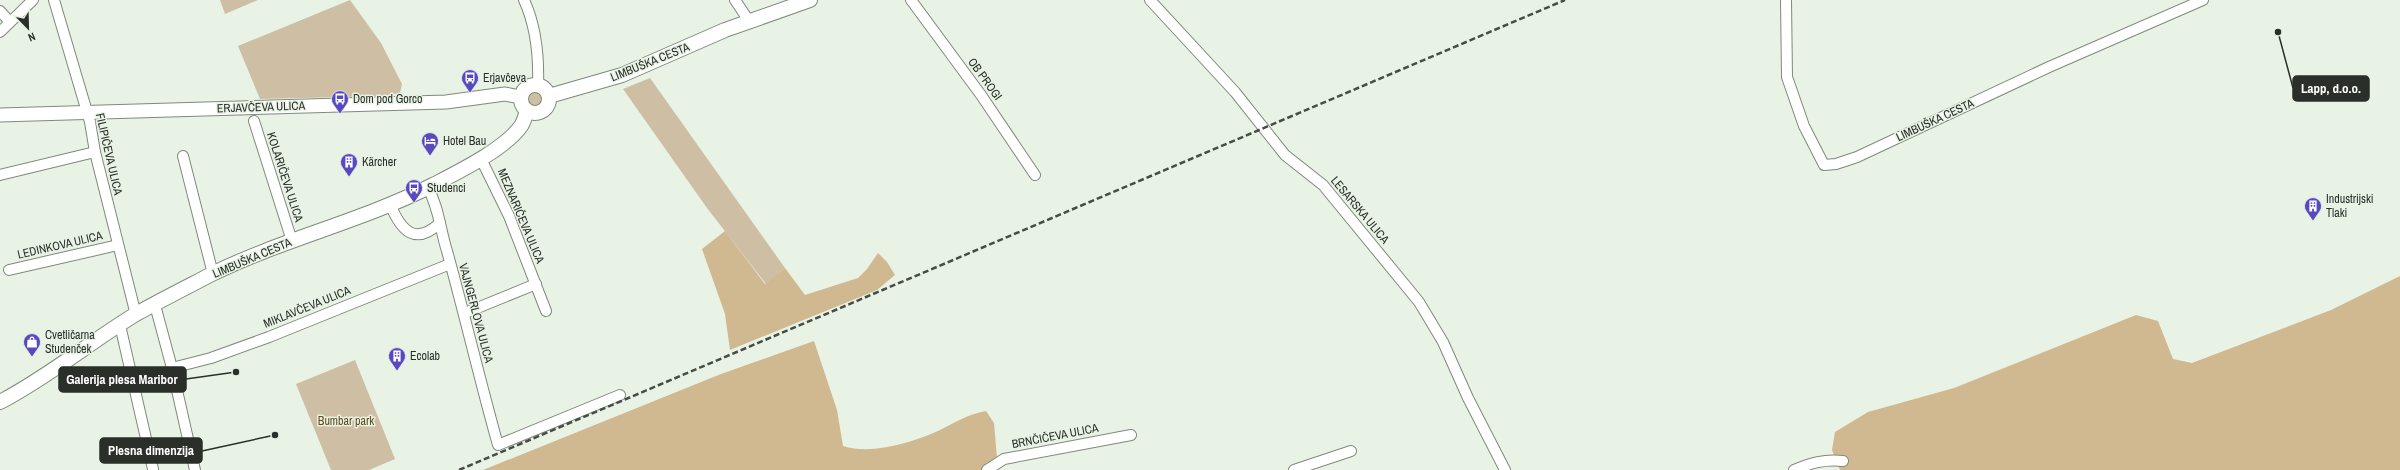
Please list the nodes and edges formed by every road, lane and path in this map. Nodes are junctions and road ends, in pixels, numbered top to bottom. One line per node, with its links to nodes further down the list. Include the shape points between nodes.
1 (33, 0): 12 (street)
2 (54, 0): 19 (street, FILIPIČEVA ULICA)
3 (524, 0): 15 (street, via 529,11 537,50)
4 (735, 0): 13 (street)
5 (810, 0): 10 (main road, LIMBUŠKA CESTA)
6 (911, 0): 26 (street, OB PROGI, via 981,95)
7 (1150, 0): 51 (street, LESARSKA ULICA, via 1235,92 1285,154 1323,185 1419,302 1443,342)
8 (1786, 0): 9 (street, LIMBUŠKA CESTA, via 1787,78 1804,126 1824,165 1857,157 2049,67)
9 (2203, 0)
10 (788, 3): 13 (main road, LIMBUŠKA CESTA)
11 (0, 11): 12 (street)
12 (9, 21): 14 (street)
13 (749, 21): 16 (main road, LIMBUŠKA CESTA, via 622,75)
14 (0, 32)
15 (538, 85): 16 (main road, via 543,87); 17 (main road, via 526,87)
16 (549, 96): 18 (main road, via 549,102 544,110 536,114)
17 (520, 97): 18 (main road, via 523,108); 19 (street, ERJAVČEVA ULICA, via 505,94 446,102)
18 (527, 111): 24 (main road, LIMBUŠKA CESTA, via 522,125 514,134)
19 (86, 112): 20 (street, ERJAVČEVA ULICA); 22 (street, FILIPIČEVA ULICA)
20 (0, 115)
21 (254, 122): 30 (street, KOLARIČEVA ULICA)
22 (95, 152): 25 (street); 31 (street, FILIPIČEVA ULICA)
23 (183, 156): 34 (street)
24 (481, 159): 27 (main road, LIMBUŠKA CESTA); 35 (street, MEZNARIČEVA ULICA, via 509,216)
25 (0, 175)
26 (1035, 175)
27 (428, 188): 28 (main road, LIMBUŠKA CESTA); 29 (street, VAJNGERLOVA ULICA, via 439,210)
28 (390, 204): 29 (street, via 406,231 415,236 430,232); 30 (main road, LIMBUŠKA CESTA)
29 (440, 223): 32 (street, VAJNGERLOVA ULICA)
30 (292, 241): 34 (main road, LIMBUŠKA CESTA)
31 (118, 245): 33 (street, LEDINKOVA ULICA); 39 (street, FILIPIČEVA ULICA)
32 (450, 264): 38 (street, VAJNGERLOVA ULICA); 41 (street, MIKLAVČEVA ULICA, via 248,345)
33 (9, 270)
34 (212, 274): 36 (main road, LIMBUŠKA CESTA)
35 (536, 284): 37 (street, MEZNARIČEVA ULICA); 38 (street, MEZNARIČEVA ULICA)
36 (155, 305): 39 (main road, LIMBUŠKA CESTA); 41 (street)
37 (546, 311)
38 (465, 313): 42 (street, VAJNGERLOVA ULICA, via 498,445)
39 (136, 315): 40 (main road, LIMBUŠKA CESTA)
40 (120, 325): 43 (main road, LIMBUŠKA CESTA, via 28,387); 47 (street)
41 (172, 368): 48 (street)
42 (620, 395)
43 (0, 402)
44 (1131, 436): 49 (street, BRNČIČEVA ULICA, via 1004,459)
45 (1350, 451): 50 (street)
46 (1843, 461): 52 (street, via 1813,462)
47 (153, 469)
48 (195, 470)
49 (988, 470)
50 (1294, 470)
51 (1504, 470)
52 (1794, 470)

